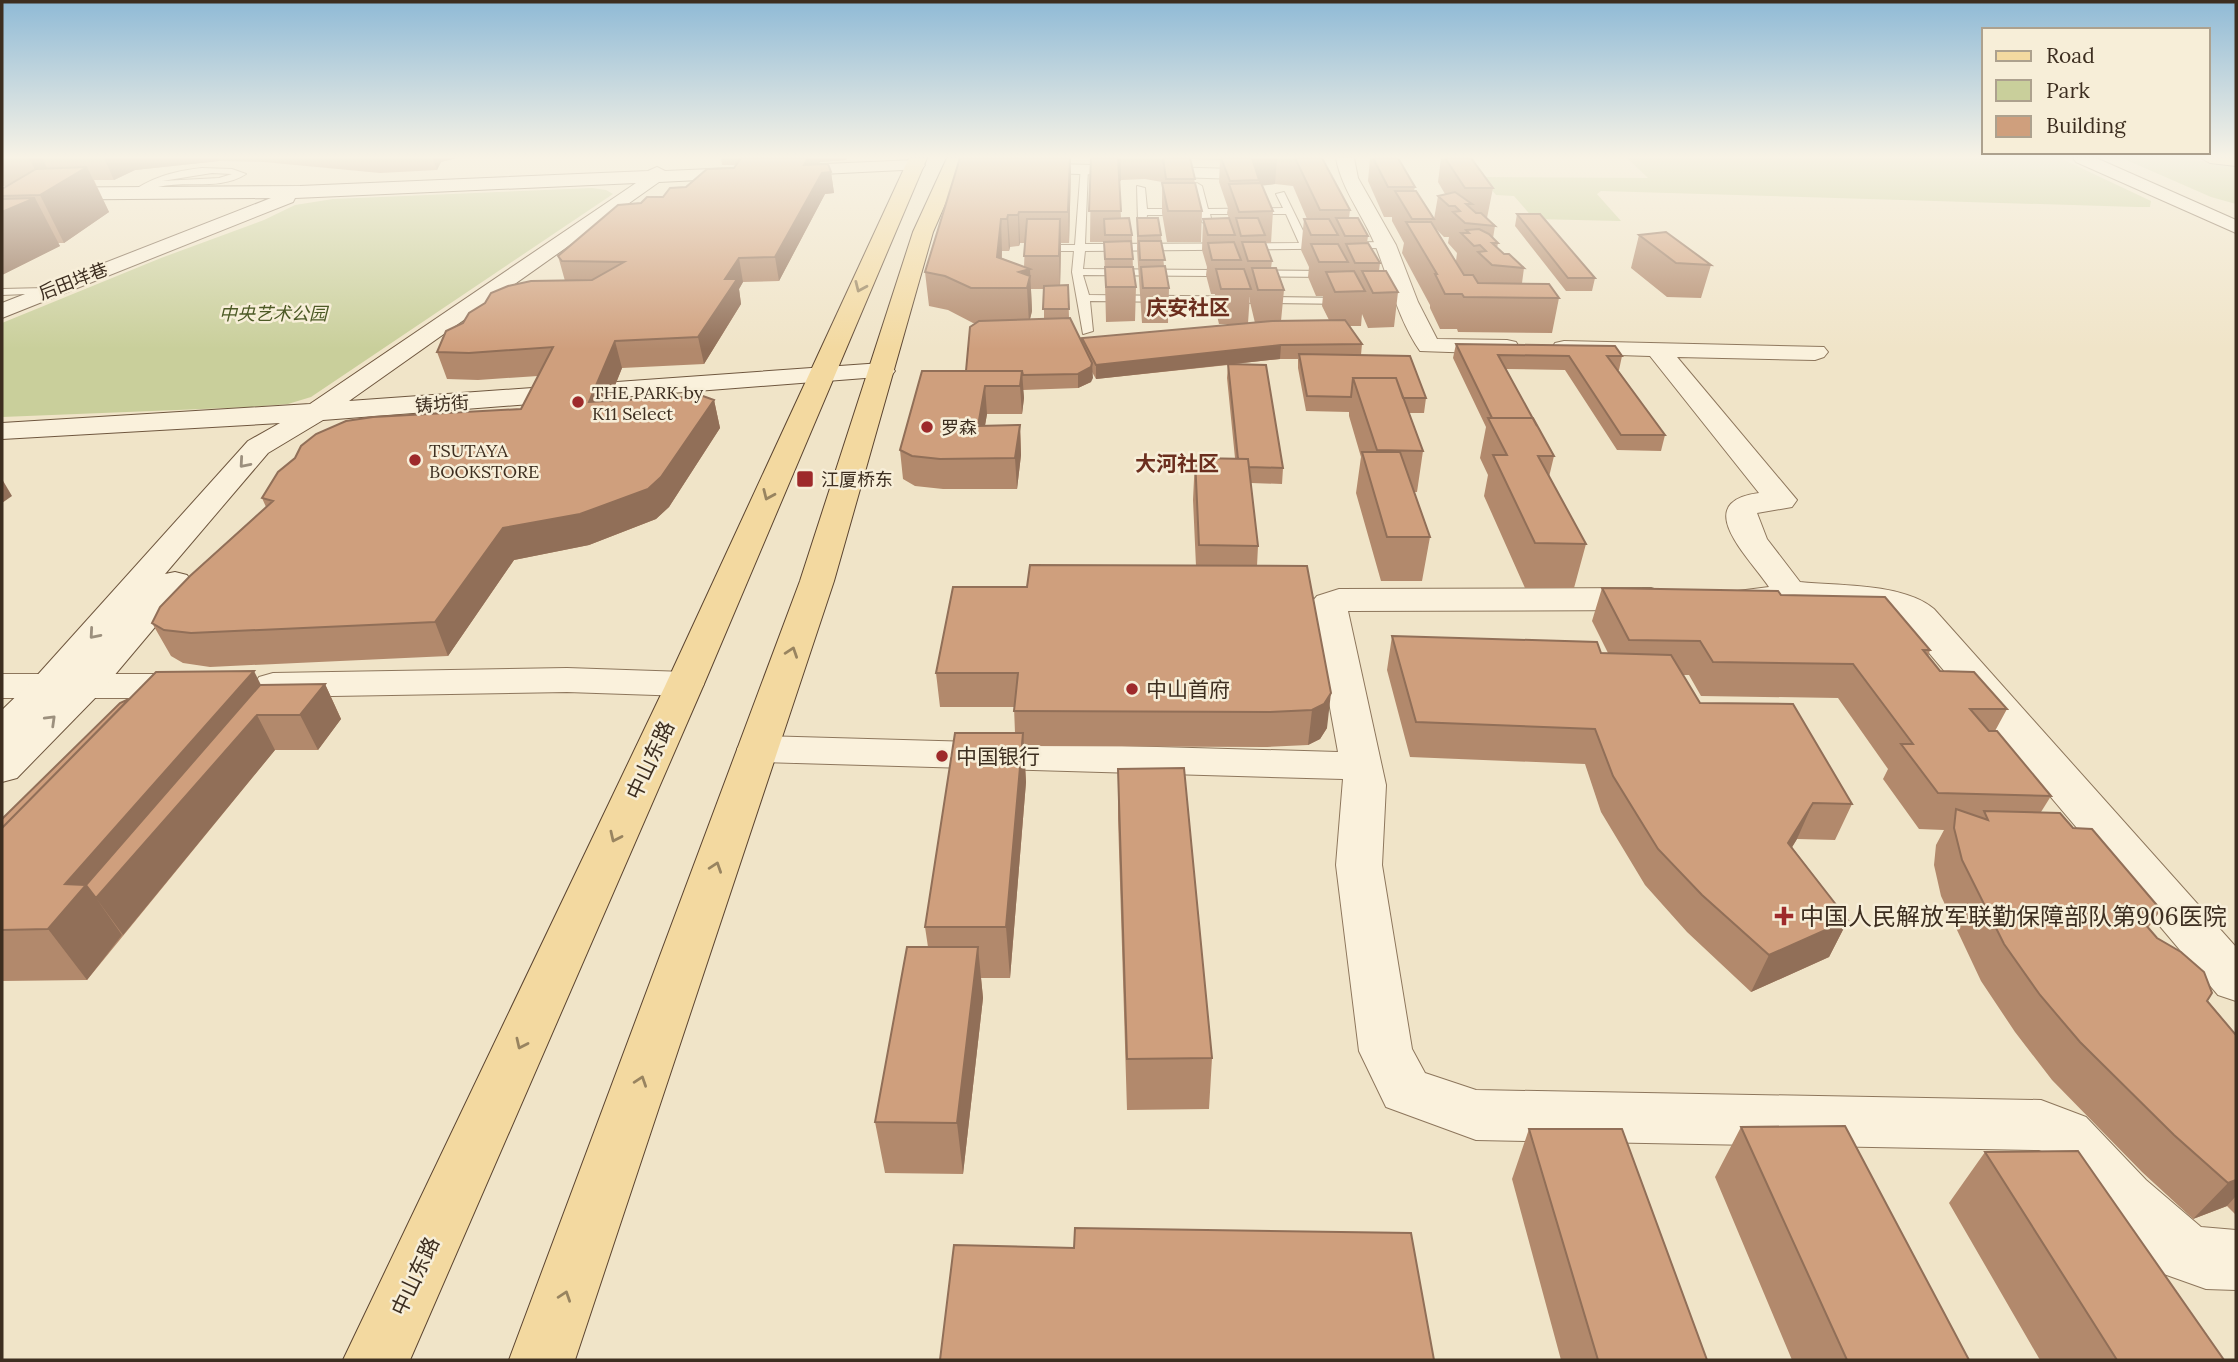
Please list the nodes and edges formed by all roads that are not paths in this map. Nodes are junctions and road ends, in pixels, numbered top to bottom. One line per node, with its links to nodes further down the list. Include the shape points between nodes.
1 (231, 222): 22 (street, 后田垟巷)
2 (586, 222): 34 (street)
3 (905, 222): 33 (main road, 中山东路, one-way to 33)
4 (925, 222): 32 (main road)
5 (1081, 222): 17 (lane)
6 (1143, 222): 15 (lane)
7 (1207, 222): 11 (lane)
8 (1295, 222): 13 (lane)
9 (1372, 222): 10 (street)
10 (1386, 245): 13 (lane); 30 (street, via 1394,289 1429,346)
11 (1213, 246): 12 (lane); 16 (lane)
12 (1281, 246): 13 (lane); 19 (lane)
13 (1306, 246)
14 (1033, 247): 17 (lane)
15 (1145, 247): 16 (lane); 17 (lane)
16 (1172, 247): 20 (lane)
17 (1080, 248): 18 (lane)
18 (1077, 272): 20 (lane); 24 (lane)
19 (1285, 272): 20 (lane); 21 (lane); 27 (lane)
20 (1174, 273): 25 (lane)
21 (1341, 274)
22 (45, 291): 23 (lane); 28 (street, 后田垟巷)
23 (2, 292)
24 (1084, 298): 25 (lane); 29 (lane)
25 (1176, 299): 27 (lane)
26 (1367, 301): 27 (lane)
27 (1292, 305)
28 (2, 311)
29 (1087, 331)
30 (1657, 349): 31 (street); 37 (street, via 1781,500 1754,503 1741,509 1739,518)
31 (1815, 352)
32 (880, 378): 33 (street, 铸坊街); 42 (main road, one-way to 32, via 817,581)
33 (818, 383): 34 (street, 铸坊街); 38 (main road, 中山东路, one-way to 38)
34 (307, 419): 35 (street, 铸坊街); 36 (street, 铸坊街); 40 (street, via 291,447)
35 (2, 430)
36 (2, 444)
37 (1789, 591): 43 (street, via 1791,597 1769,600 1389,599 1329,603); 45 (street, via 1910,607)
38 (685, 684): 40 (street, via 567,680); 47 (main road, 中山东路, one-way to 47)
39 (2, 686): 40 (street)
40 (65, 688): 41 (street); 44 (street, one-way to 40)
41 (2, 732)
42 (758, 749): 43 (street); 48 (main road, one-way to 42)
43 (1361, 766): 46 (street, via 1365,785 1359,865 1386,1051 1406,1090 1476,1115 2041,1125 2066,1135 2125,1200 2183,1252)
44 (2, 768)
45 (2236, 981)
46 (2236, 1261)
47 (376, 1360)
48 (542, 1360)

